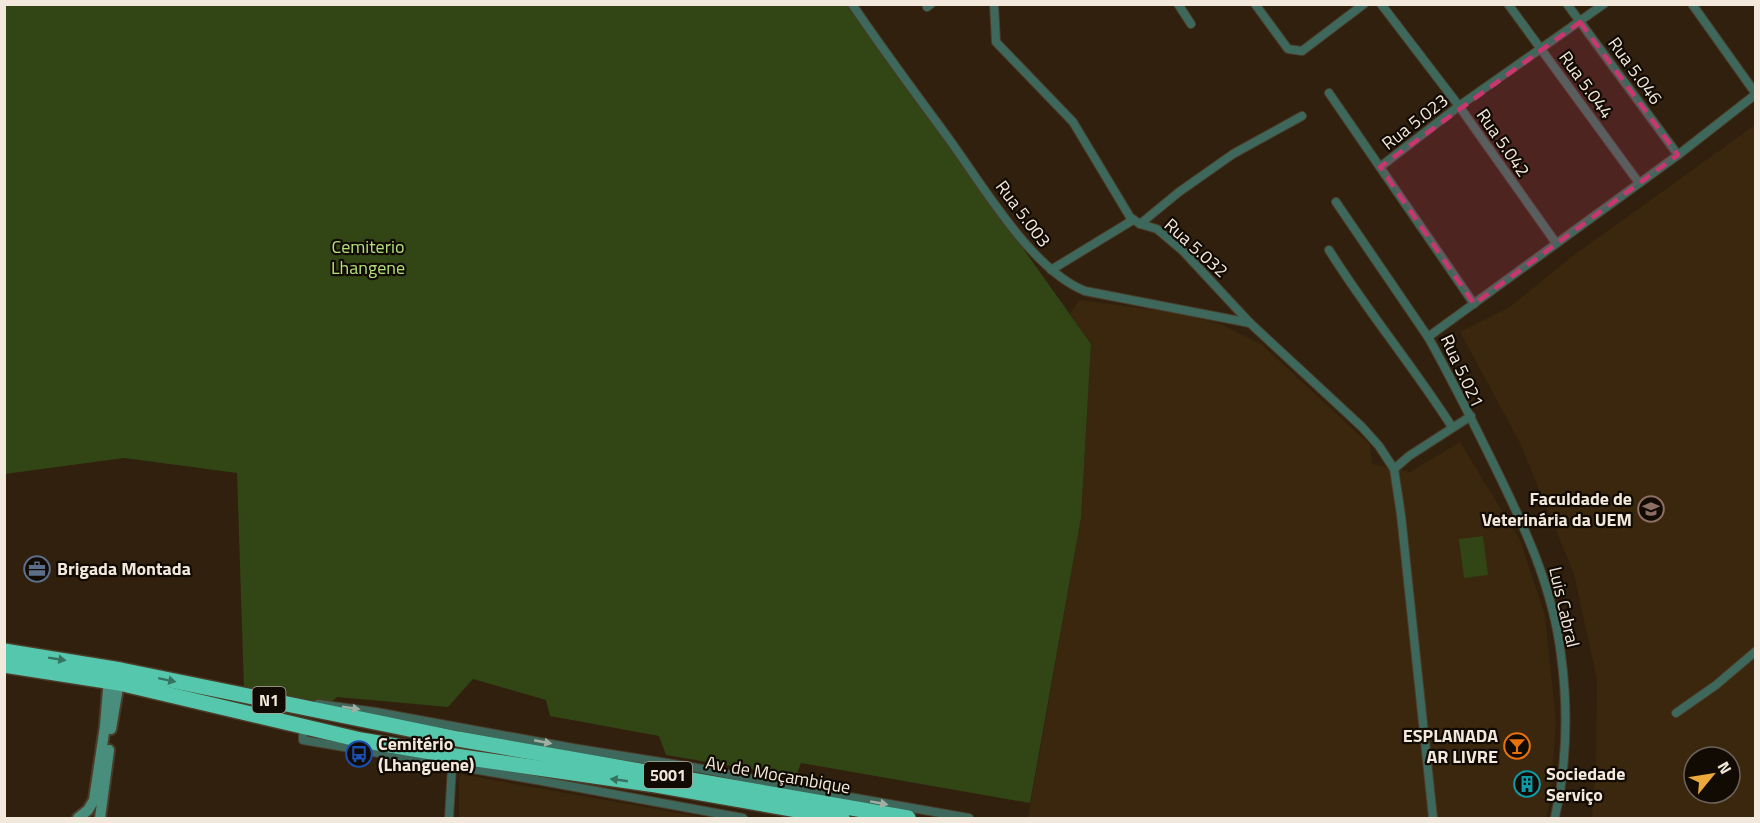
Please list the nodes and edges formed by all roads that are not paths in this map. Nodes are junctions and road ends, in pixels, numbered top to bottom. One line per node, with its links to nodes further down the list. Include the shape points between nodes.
1 (852, 4): 25 (street, Rua 5.003, via 1009,222)
2 (994, 4): 22 (street, via 996,42 1073,122)
3 (1178, 4): 12 (street)
4 (1255, 4): 5 (street, via 1288,49 1297,51)
5 (1364, 4)
6 (1381, 4): 16 (street, Rua 5.042)
7 (1508, 4): 13 (street, Rua 5.044)
8 (1567, 4): 11 (street, Rua 5.046)
9 (1604, 4): 11 (street, Rua 5.023)
10 (1692, 4): 15 (street)
11 (1580, 22): 13 (street, Rua 5.023); 18 (street, Rua 5.046)
12 (1191, 24)
13 (1541, 48): 16 (street, Rua 5.023); 20 (street, Rua 5.044)
14 (1329, 93): 19 (street)
15 (1755, 94): 18 (street, Rua 5.021)
16 (1459, 106): 19 (street, Rua 5.023); 23 (street, Rua 5.042)
17 (1302, 116): 22 (street, via 1233,154)
18 (1678, 155): 20 (street, Rua 5.021)
19 (1380, 167): 26 (street, Rua 5.023)
20 (1639, 183): 23 (street, Rua 5.021)
21 (1336, 202): 28 (street)
22 (1136, 222): 25 (street); 27 (street, Rua 5.032, via 1157,229)
23 (1556, 243): 26 (street, Rua 5.021)
24 (1329, 250): 30 (street, via 1356,295)
25 (1051, 270): 27 (street, Rua 5.003, via 1086,291)
26 (1474, 304): 28 (street, Rua 5.021)
27 (1250, 322): 31 (street, Rua 5.032, via 1362,427)
28 (1428, 337): 29 (street, Rua 5.021)
29 (1471, 416): 30 (street, Rua 5.021); 50 (street, Luis Cabral, via 1534,549 1557,632 1564,748)
30 (1452, 427): 31 (street, Rua 5.021)
31 (1394, 469): 49 (street)
32 (4, 651): 35 (highway, N1, one-way to 35)
33 (1755, 651): 37 (street)
34 (4, 665): 35 (highway, N1)
35 (115, 676): 36 (highway, N1, one-way to 36); 38 (highway, N1); 42 (main road, via 94,800); 43 (main road)
36 (293, 705): 39 (highway, N1); 48 (street, one-way to 48, via 309,703 376,712)
37 (1676, 713)
38 (303, 725): 40 (highway, N1); 41 (street, via 303,740)
39 (428, 733): 47 (highway, Av. de Moçambique / 5001)
40 (361, 740): 46 (highway, Av. de Moçambique / 5001, one-way to 40, via 656,785)
41 (453, 767): 44 (street); 45 (street)
42 (78, 819)
43 (100, 819)
44 (448, 819)
45 (743, 819)
46 (842, 819)
47 (908, 819)
48 (969, 819)
49 (1433, 819)
50 (1555, 819)

